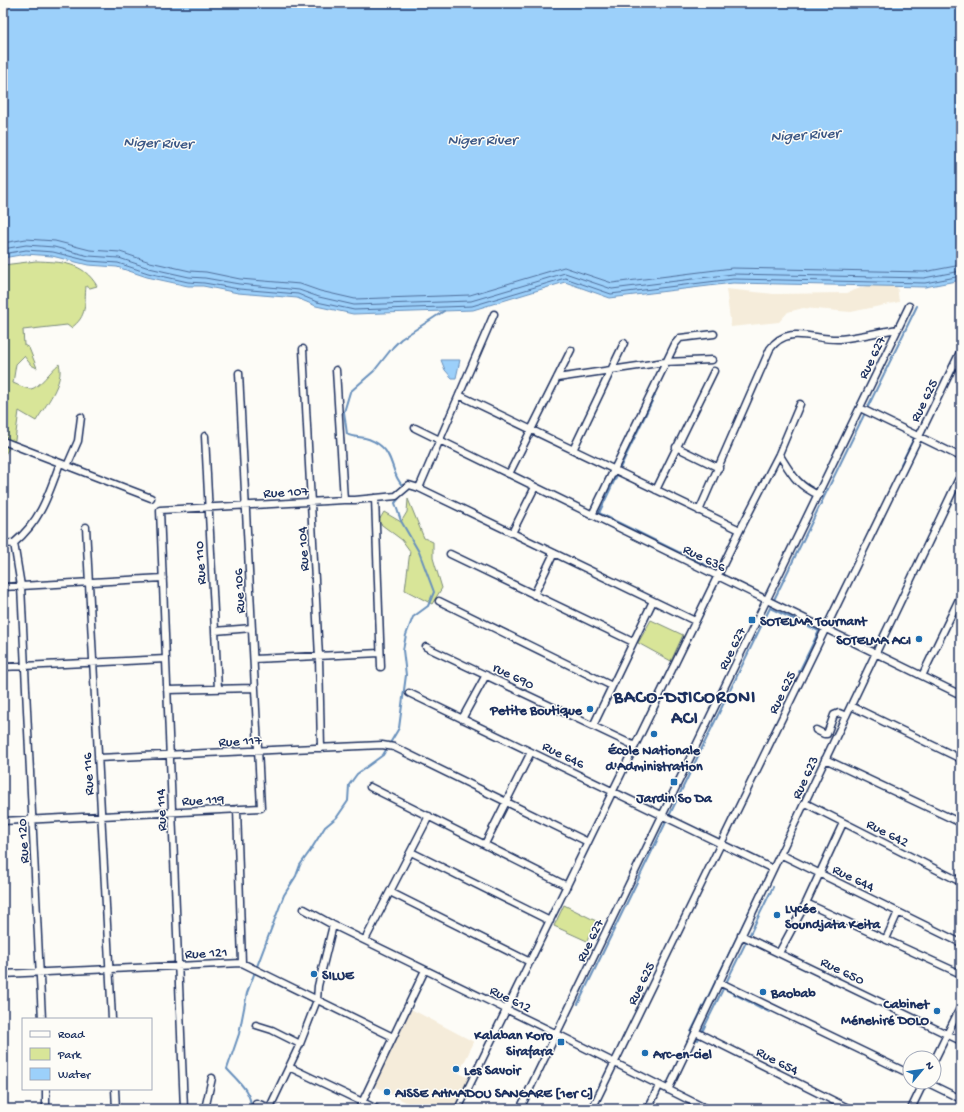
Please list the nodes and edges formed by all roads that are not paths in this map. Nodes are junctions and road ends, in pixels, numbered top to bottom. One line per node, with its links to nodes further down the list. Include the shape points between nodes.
1 (909, 306): 3 (street, Rue 627)
2 (494, 314): 16 (street)
3 (898, 329): 18 (street, Rue 627); 32 (street, via 838,339 792,335 776,342 770,349)
4 (714, 334): 10 (street, via 680,338)
5 (624, 343): 12 (street)
6 (303, 349): 43 (street, Rue 104)
7 (570, 350): 15 (street)
8 (961, 350): 23 (street, Rue 625)
9 (712, 360): 10 (street)
10 (665, 362): 12 (street); 33 (street)
11 (336, 370): 42 (street)
12 (611, 370): 15 (street); 27 (street)
13 (714, 371): 26 (street)
14 (239, 373): 44 (street, Rue 106)
15 (556, 378): 21 (street)
16 (459, 396): 21 (street); 24 (street)
17 (800, 404): 28 (street)
18 (860, 408): 23 (street); 39 (street, Rue 627)
19 (81, 417): 31 (street, via 78,441)
20 (415, 428): 24 (street, Rue 636)
21 (531, 430): 27 (street); 34 (street)
22 (205, 436): 45 (street, Rue 110)
23 (919, 436): 29 (street); 68 (street, Rue 625)
24 (440, 440): 34 (street, Rue 636); 37 (street)
25 (3, 441): 30 (street)
26 (676, 447): 32 (street); 38 (street)
27 (573, 450): 33 (street)
28 (779, 454): 39 (street, via 795,479 805,489); 50 (street)
29 (961, 457)
30 (60, 463): 31 (street); 52 (street, via 44,507 25,534)
31 (67, 466): 40 (street)
32 (719, 468): 47 (street)
33 (614, 469): 38 (street); 48 (street)
34 (509, 474): 36 (street, Rue 636)
35 (961, 474): 73 (street, Rue 623)
36 (535, 487): 48 (street, Rue 636); 51 (street)
37 (419, 488): 41 (street, Rue 107, via 409,485 396,496); 51 (street)
38 (656, 490): 47 (street)
39 (818, 495): 65 (street, Rue 627)
40 (151, 498)
41 (375, 498): 42 (street, Rue 107); 72 (street)
42 (344, 500): 43 (street, Rue 107)
43 (312, 501): 44 (street, Rue 107); 74 (street, Rue 104)
44 (246, 505): 45 (street, Rue 107); 67 (street, Rue 106)
45 (208, 507): 46 (street, Rue 107); 69 (street, Rue 110)
46 (160, 510): 57 (street, Rue 114)
47 (700, 511): 50 (street)
48 (592, 515): 56 (street, Rue 636)
49 (86, 527): 58 (street, Rue 116)
50 (740, 530): 56 (street)
51 (512, 533): 54 (street)
52 (14, 543): 53 (street); 59 (street, Rue 120)
53 (3, 544)
54 (554, 553): 61 (street); 64 (street)
55 (450, 554): 61 (street)
56 (717, 576): 65 (street, Rue 636); 66 (street)
57 (163, 578): 58 (street); 75 (street, Rue 114)
58 (89, 582): 59 (street); 77 (street, Rue 116)
59 (21, 586): 60 (street); 78 (street, Rue 120)
60 (3, 587)
61 (534, 594): 70 (street)
62 (961, 595): 82 (street)
63 (440, 601): 83 (street)
64 (653, 601): 66 (street); 70 (street)
65 (767, 601): 68 (street, Rue 636); 111 (street, Rue 627)
66 (695, 622): 94 (street)
67 (252, 628): 69 (street); 76 (street, Rue 106)
68 (825, 629): 73 (street, Rue 636); 118 (street, Rue 625)
69 (215, 631): 85 (street, Rue 110)
70 (633, 642): 83 (street)
71 (426, 646): 81 (street, rue 690)
72 (380, 653): 74 (street); 80 (street)
73 (876, 654): 82 (street, Rue 636); 89 (street, Rue 623)
74 (319, 657): 76 (street); 95 (street, Rue 104)
75 (166, 659): 77 (street); 86 (street, Rue 114)
76 (254, 659): 84 (street, Rue 106)
77 (93, 663): 78 (street); 99 (street, Rue 116)
78 (25, 666): 79 (street); 112 (street, Rue 120)
79 (3, 667)
80 (381, 667)
81 (486, 675): 91 (street); 92 (street, rue 690)
82 (922, 676): 88 (street, Rue 636)
83 (612, 686): 92 (street)
84 (255, 688): 85 (street); 96 (street, Rue 106)
85 (218, 689): 86 (street)
86 (167, 690): 98 (street, Rue 114)
87 (409, 693): 91 (street, Rue 646)
88 (961, 695)
89 (850, 706): 90 (street, Rue 623); 101 (street)
90 (846, 716): 93 (street, via 836,713 827,734); 100 (street, Rue 623)
91 (462, 719): 97 (street, Rue 646)
92 (593, 726): 94 (street, rue 690)
93 (816, 730)
94 (634, 746): 103 (street)
95 (321, 748): 96 (street, Rue 117); 104 (street, Rue 117, via 382,745 394,747)
96 (258, 751): 98 (street, Rue 117); 106 (street, Rue 106)
97 (531, 752): 103 (street, Rue 646); 104 (street)
98 (170, 755): 99 (street, Rue 117); 108 (street, Rue 114)
99 (98, 758): 109 (street, Rue 116)
100 (825, 759): 105 (street, Rue 623); 115 (street)
101 (961, 759)
102 (370, 787): 110 (street)
103 (613, 792): 111 (street, Rue 646); 116 (street)
104 (506, 802): 116 (street, Rue 117); 117 (street)
105 (805, 803): 114 (street, Rue 642); 120 (street, Rue 623)
106 (261, 808): 107 (street, Rue 119)
107 (237, 809): 108 (street, Rue 119); 137 (street)
108 (172, 812): 109 (street, Rue 119); 138 (street, Rue 114)
109 (101, 816): 112 (street, Rue 119); 139 (street, Rue 116)
110 (429, 816): 117 (street); 119 (street)
111 (663, 816): 118 (street, Rue 646); 152 (street, Rue 627)
112 (32, 819): 113 (street, Rue 119); 141 (street, Rue 120)
113 (3, 821)
114 (843, 823): 122 (street); 123 (street, Rue 642)
115 (961, 823)
116 (588, 842): 124 (street)
117 (485, 844): 124 (street)
118 (721, 844): 121 (street, Rue 646); 158 (street, Rue 625)
119 (411, 852): 125 (street); 129 (street)
120 (780, 854): 121 (street, Rue 623); 122 (street, Rue 644)
121 (773, 869): 131 (street, Rue 623)
122 (820, 874): 126 (street); 128 (street, Rue 644)
123 (961, 882)
124 (567, 886): 129 (street)
125 (390, 892): 133 (street); 136 (street)
126 (806, 903): 132 (street); 135 (street)
127 (304, 909): 130 (street, Rue 612)
128 (898, 912): 132 (street); 134 (street, Rue 644)
129 (550, 921): 136 (street)
130 (333, 925): 133 (street, Rue 612); 145 (street)
131 (742, 935): 135 (street, Rue 650); 144 (street, Rue 623)
132 (886, 939): 143 (street)
133 (365, 940): 140 (street, Rue 612)
134 (961, 943)
135 (780, 953): 153 (street, Rue 650)
136 (530, 962): 147 (street)
137 (242, 963): 138 (street, Rue 121); 145 (street, Rue 121)
138 (178, 966): 139 (street, Rue 121); 174 (street, Rue 114)
139 (109, 969): 141 (street, Rue 121); 149 (street, Rue 116)
140 (425, 970): 147 (street, Rue 612); 154 (street)
141 (40, 972): 142 (street, Rue 121); 148 (street, Rue 120)
142 (3, 974)
143 (961, 974)
144 (719, 982): 151 (street, Rue 623); 160 (street)
145 (317, 1000): 154 (street, Rue 121); 156 (street)
146 (961, 1006): 153 (street)
147 (507, 1009): 152 (street, Rue 612); 178 (street)
148 (42, 1018)
149 (112, 1018)
150 (256, 1025): 156 (street)
151 (696, 1032): 165 (street, Rue 623); 183 (street, Rue 654)
152 (557, 1034): 158 (street, Rue 612); 179 (street, Rue 627)
153 (947, 1034): 155 (street, Rue 650); 157 (street)
154 (392, 1038): 169 (street)
155 (961, 1040)
156 (300, 1044): 159 (street)
157 (939, 1050)
158 (614, 1063): 162 (street, Rue 612); 180 (street, Rue 625)
159 (289, 1067): 169 (street); 171 (street)
160 (902, 1070)
161 (212, 1078): 175 (street)
162 (659, 1086): 165 (street, Rue 612); 181 (street)
163 (46, 1090): 172 (street)
164 (115, 1090): 173 (street)
165 (668, 1090): 182 (street, Rue 612)
166 (921, 1090): 184 (street)
167 (942, 1090): 168 (street)
168 (961, 1099)
169 (362, 1102): 176 (street); 177 (street)
170 (256, 1103): 171 (street)
171 (272, 1108)
172 (46, 1109)
173 (116, 1109)
174 (184, 1109)
175 (205, 1109)
176 (359, 1109)
177 (377, 1109)
178 (458, 1109)
179 (520, 1109)
180 (592, 1109)
181 (648, 1109)
182 (707, 1109)
183 (850, 1109)
184 (911, 1109)

